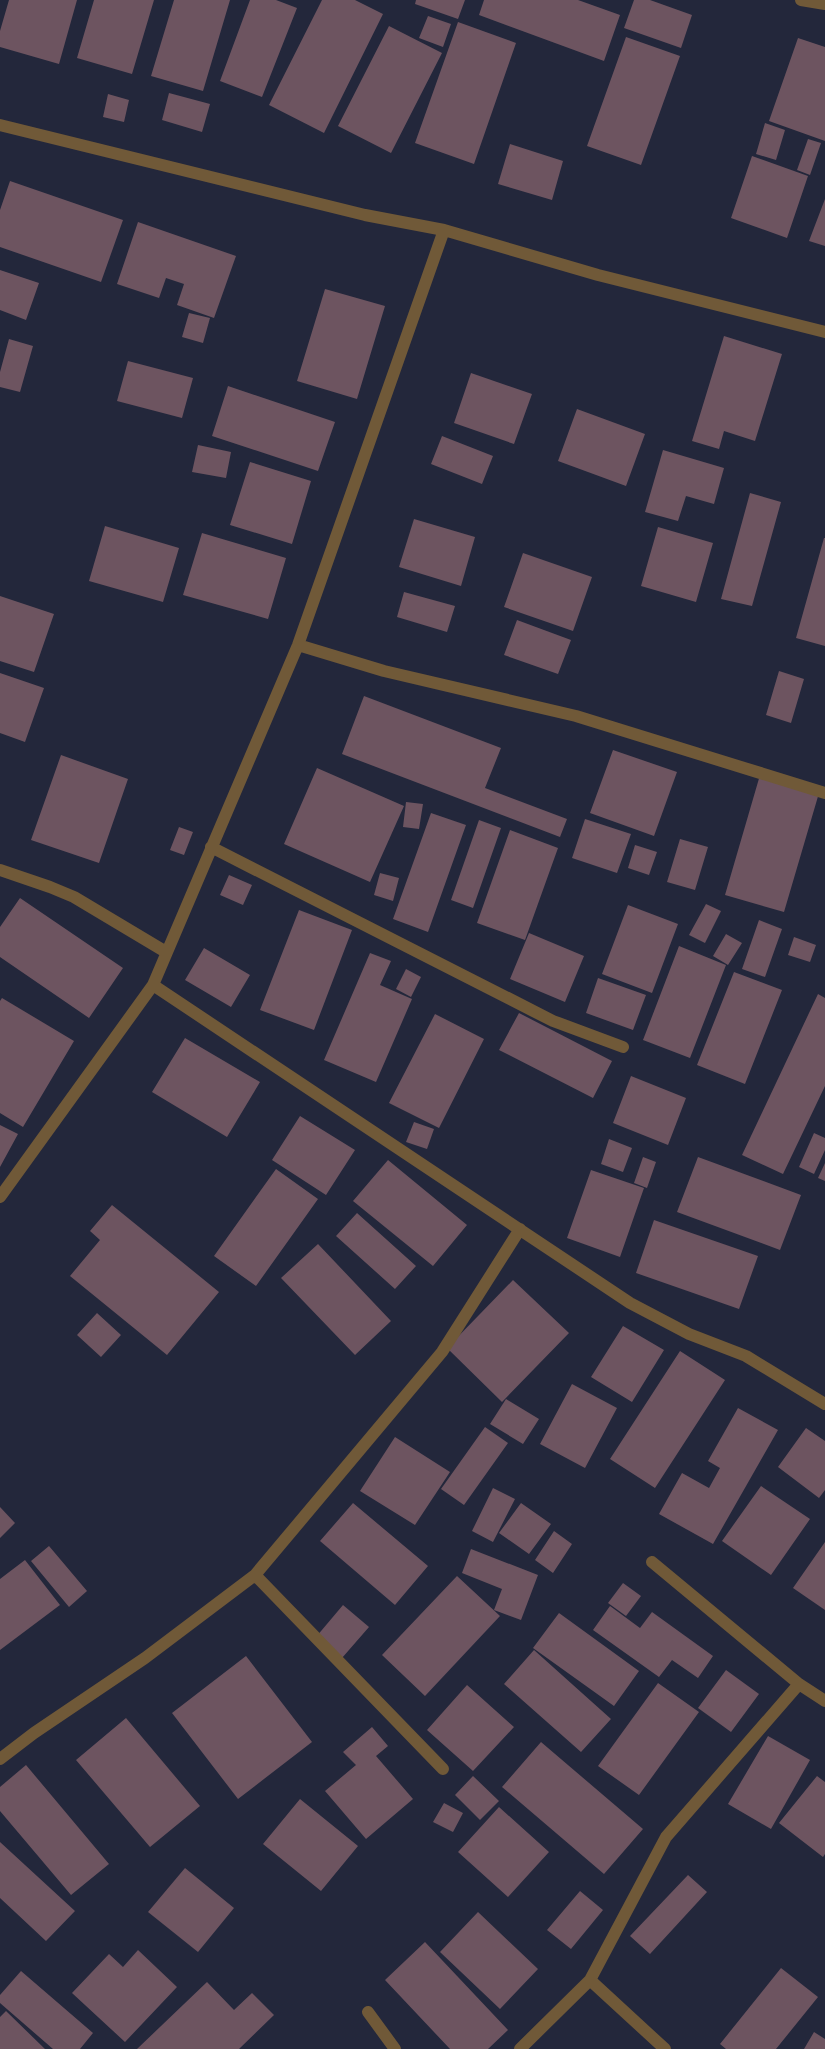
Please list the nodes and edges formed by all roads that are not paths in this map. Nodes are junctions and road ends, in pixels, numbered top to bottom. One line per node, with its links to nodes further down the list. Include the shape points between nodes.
1 (801, 0): 2 (street)
2 (825, 4)
3 (0, 125): 4 (street, via 365,215)
4 (444, 230): 5 (street, via 598,274); 6 (street)
5 (825, 332)
6 (298, 645): 7 (street, via 384,671 576,716); 8 (street)
7 (825, 793)
8 (211, 846): 10 (street); 12 (street, via 553,1021)
9 (0, 870): 10 (street, via 74,898)
10 (166, 952): 11 (street)
11 (153, 985): 13 (street); 14 (street)
12 (623, 1046)
13 (0, 1197)
14 (520, 1229): 15 (street, via 630,1303 689,1334 746,1356); 17 (street, via 442,1352)
15 (825, 1404)
16 (652, 1562): 18 (street)
17 (254, 1575): 20 (street, via 145,1658); 21 (street)
18 (799, 1684): 19 (street); 22 (street, via 666,1837)
19 (825, 1701)
20 (0, 1758)
21 (443, 1769)
22 (590, 1980): 25 (street); 26 (street)
23 (368, 2012): 24 (street)
24 (395, 2049)
25 (520, 2049)
26 (665, 2049)

